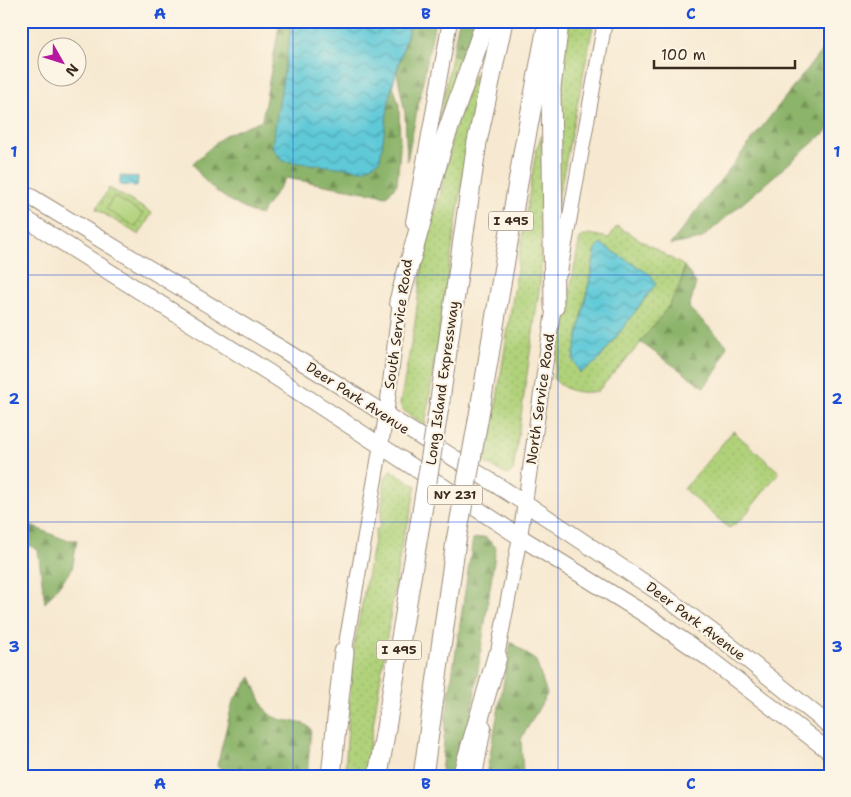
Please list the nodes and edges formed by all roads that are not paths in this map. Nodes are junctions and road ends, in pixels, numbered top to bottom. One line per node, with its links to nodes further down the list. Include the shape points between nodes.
1 (450, 21): 9 (main road, South Service Road)
2 (486, 21): 9 (highway, via 442,147)
3 (503, 21): 21 (highway, Long Island Expressway / I 495, bridge, via 477,142 440,400)
4 (548, 21): 22 (highway, I 495, bridge, via 456,541)
5 (559, 21): 10 (highway, via 551,88)
6 (605, 21): 10 (main road, North Service Road)
7 (21, 191): 11 (main road, Deer Park Avenue / NY 231, via 286,351)
8 (21, 216): 12 (main road, Deer Park Avenue / NY 231)
9 (399, 301): 11 (main road, South Service Road)
10 (554, 307): 13 (main road, North Service Road)
11 (386, 416): 12 (main road, South Service Road); 13 (main road, Deer Park Avenue / NY 231)
12 (380, 447): 14 (main road, Deer Park Avenue / NY 231); 15 (main road, South Service Road)
13 (525, 503): 14 (main road, North Service Road); 17 (main road, Deer Park Avenue / NY 231, via 658,592)
14 (520, 537): 16 (main road, North Service Road); 18 (main road, Deer Park Avenue / NY 231, via 644,613 699,651)
15 (344, 652): 19 (main road, South Service Road); 20 (highway)
16 (497, 657): 23 (highway); 24 (main road, North Service Road)
17 (830, 726)
18 (830, 752)
19 (322, 776)
20 (331, 776)
21 (378, 776)
22 (423, 776)
23 (462, 776)
24 (475, 776)

